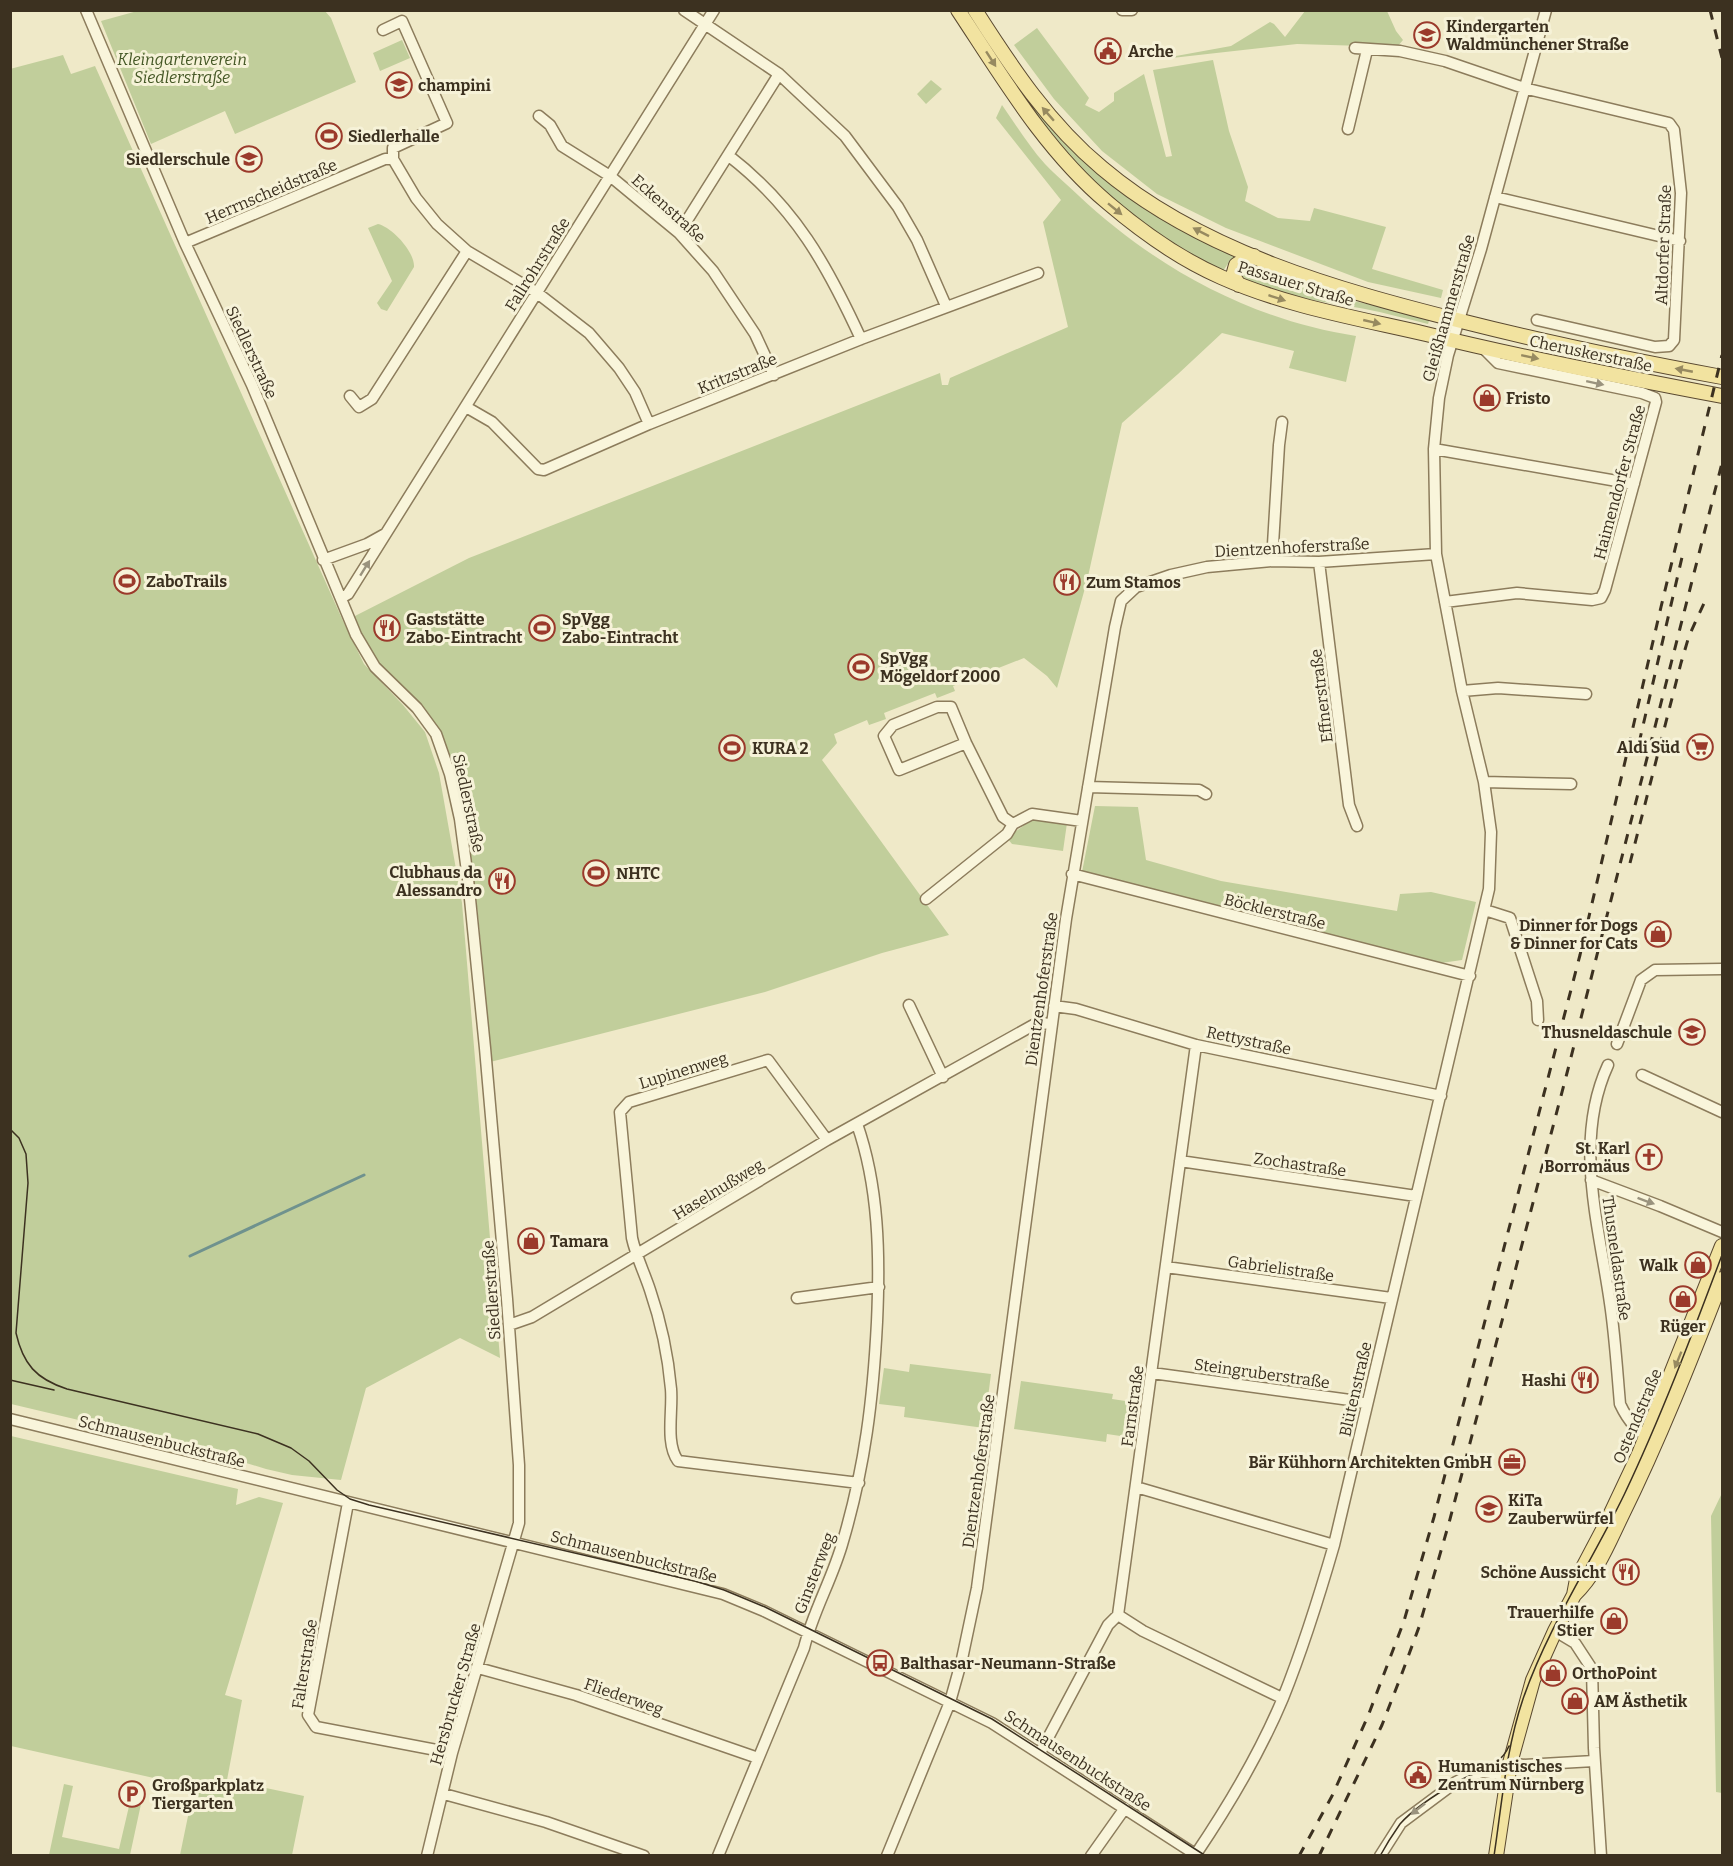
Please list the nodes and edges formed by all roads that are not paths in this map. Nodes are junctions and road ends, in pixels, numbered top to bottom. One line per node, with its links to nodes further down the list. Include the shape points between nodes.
1 (86, 10): 24 (street, Siedlerstraße)
2 (684, 10): 10 (street)
3 (714, 10): 10 (street, Fallrohrstraße)
4 (958, 10): 28 (main road, Passauer Straße, one-way to 28, via 1040,131 1087,184 1154,239)
5 (975, 10): 26 (main road, Passauer Straße, one-way to 5, via 1170,216 1089,157 1035,99)
6 (1122, 10): 7 (street)
7 (1132, 10)
8 (1546, 10): 15 (street, Gleißhammerstraße)
9 (400, 16): 11 (street); 19 (street, via 447,123 393,148)
10 (706, 24): 14 (street); 20 (street, Fallrohrstraße)
11 (383, 30)
12 (1355, 48): 13 (street)
13 (1367, 50): 15 (street, via 1400,51 1445,61); 17 (street)
14 (779, 74): 18 (street); 30 (street, via 845,136 898,207)
15 (1524, 88): 21 (street, Gleißhammerstraße); 23 (street, Altdorfer Straße, via 1669,123 1674,130 1681,193)
16 (539, 116): 20 (street, Eckenstraße, via 550,125 562,146)
17 (1348, 129)
18 (729, 156): 22 (street); 33 (street, via 755,176 818,253)
19 (393, 159): 24 (street, Herrnscheidstraße); 25 (street, via 437,224)
20 (610, 176): 22 (street, Eckenstraße); 29 (street, Fallrohrstraße)
21 (1495, 197): 23 (street); 31 (street, Gleißhammerstraße)
22 (680, 233): 36 (street, Eckenstraße, via 713,271 755,334)
23 (1680, 241): 32 (street, Altdorfer Straße, via 1674,340 1669,346 1655,347)
24 (185, 243): 47 (street, Siedlerstraße, via 252,385)
25 (467, 251): 29 (street); 38 (street, via 372,399 360,407)
26 (1254, 256): 28 (main road, via 1236,265 1233,276); 31 (main road, Passauer Straße, via 1345,290)
27 (1038, 273): 30 (street, Kritzstraße)
28 (1239, 285): 34 (main road, Passauer Straße, one-way to 34, via 1315,309)
29 (536, 292): 40 (street, Fallrohrstraße); 42 (street, via 590,333 636,392)
30 (946, 306): 33 (street, Kritzstraße)
31 (1459, 320): 34 (street, Gleißhammerstraße); 37 (main road, Cheruskerstraße, one-way to 31)
32 (1538, 320)
33 (861, 339): 36 (street, Kritzstraße)
34 (1453, 341): 35 (main road, Cheruskerstraße); 43 (street, Gleißhammerstraße, via 1439,398)
35 (1482, 348): 39 (main road, Cheruskerstraße, one-way to 39); 44 (street, Haimendorfer Straße, one-way to 44, via 1498,363 1655,398)
36 (774, 375): 42 (street, Kritzstraße)
37 (1722, 377)
38 (350, 396)
39 (1722, 396)
40 (466, 406): 42 (street, Kritzstraße, via 492,422 538,469 544,470); 45 (street, Fallrohrstraße)
41 (1282, 422): 48 (street)
42 (649, 424)
43 (1434, 449): 44 (street); 46 (street, Gleißhammerstraße)
44 (1634, 484): 51 (street, Haimendorfer Straße, via 1601,598 1517,593)
45 (386, 534): 47 (street); 50 (street, Fallrohrstraße, one-way to 45, via 348,594)
46 (1436, 554): 49 (street, Dientzenhoferstraße); 51 (street, Gleißhammerstraße)
47 (324, 560): 50 (street, Siedlerstraße)
48 (1272, 561): 49 (street, Dientzenhoferstraße); 57 (street, Dientzenhoferstraße, via 1171,575 1136,586 1121,601)
49 (1319, 562): 61 (street, Effnerstraße, via 1349,805)
50 (340, 598): 91 (street, Siedlerstraße, via 375,667 431,725 452,784 470,891)
51 (1445, 602): 52 (street, Gleißhammerstraße)
52 (1462, 691): 53 (street, via 1498,688); 55 (street, Gleißhammerstraße)
53 (1586, 694)
54 (966, 743): 54 (street, via 899,770 884,736 893,725 937,707 951,706); 60 (street, via 1003,817)
55 (1484, 782): 56 (street); 64 (street, Gleißhammerstraße, via 1491,832)
56 (1571, 784)
57 (1088, 787): 58 (street, via 1199,790); 59 (street, Dientzenhoferstraße)
58 (1206, 794)
59 (1082, 821): 60 (street, via 1032,814); 62 (street, Dientzenhoferstraße)
60 (1014, 824): 63 (street, via 1007,834)
61 (1357, 826)
62 (1072, 874): 66 (street, Böcklerstraße); 68 (street, Dientzenhoferstraße)
63 (926, 899)
64 (1485, 910): 66 (street, Blütenstraße); 69 (street, via 1510,918 1537,1001)
65 (1722, 969): 71 (street, via 1655,970 1641,980)
66 (1470, 976): 76 (street, Blütenstraße)
67 (909, 1005): 75 (street)
68 (1054, 1006): 70 (street, Dientzenhoferstraße); 72 (street, Rettystraße)
69 (1538, 1020)
70 (1052, 1024): 75 (street, Haselnußweg, via 1037,1023); 106 (street, Dientzenhoferstraße, via 977,1588)
71 (1617, 1044)
72 (1196, 1045): 76 (street, Rettystraße); 80 (street, Farnstraße)
73 (1608, 1065): 81 (street, Thusneldastraße, via 1599,1085 1590,1131)
74 (1642, 1075): 77 (street)
75 (943, 1077): 78 (street, Haselnußweg)
76 (1441, 1096): 82 (street, Blütenstraße)
77 (1722, 1112)
78 (857, 1124): 79 (street, Haselnußweg); 88 (street, Ginsterweg, via 877,1218)
79 (827, 1140): 85 (street, Haselnußweg); 85 (street, Lupinenweg, via 768,1060 629,1102 620,1112)
80 (1180, 1161): 82 (street, Zochastraße); 86 (street, Farnstraße)
81 (1591, 1180): 83 (street, one-way to 83); 95 (street, Thusneldastraße, via 1620,1404 1634,1427)
82 (1416, 1196): 90 (street, Blütenstraße)
83 (1722, 1232)
84 (1722, 1246): 95 (main road, Ostendstraße, one-way to 95)
85 (636, 1256): 91 (street, Haselnußweg, via 532,1317); 96 (street, via 663,1333 672,1399 672,1451 678,1461)
86 (1166, 1267): 90 (street, Gabrielistraße); 92 (street, Farnstraße)
87 (1722, 1279): 95 (main road, Ostendstraße)
88 (879, 1287): 89 (street); 96 (street, Ginsterweg, via 873,1399)
89 (797, 1298)
90 (1391, 1298): 93 (street, Blütenstraße)
91 (509, 1325): 99 (street, Siedlerstraße, via 520,1487 519,1524)
92 (1152, 1373): 93 (street, Steingruberstraße); 97 (street, Farnstraße)
93 (1367, 1404): 100 (street, Blütenstraße)
94 (10, 1419): 98 (street, Schmausenbuckstraße)
95 (1651, 1439): 102 (main road, Ostendstraße, via 1629,1501 1594,1570 1574,1595)
96 (859, 1483): 103 (street, Ginsterweg, via 839,1556)
97 (1136, 1487): 100 (street); 101 (street, Farnstraße)
98 (348, 1503): 99 (street, Schmausenbuckstraße); 107 (street, Falterstraße, via 308,1715 316,1728)
99 (513, 1541): 103 (street, Schmausenbuckstraße, via 714,1591); 104 (street, Hersbrucker Straße)
100 (1334, 1545): 105 (street, Blütenstraße)
101 (1118, 1615): 105 (street, via 1143,1632); 108 (street, Farnstraße, via 1108,1625)
102 (1555, 1631): 110 (street, via 1575,1643 1592,1669); 111 (main road, Ostendstraße, via 1529,1692)
103 (808, 1632): 106 (street, Schmausenbuckstraße); 109 (street, Ginsterweg)
104 (478, 1668): 107 (street, Hersbrucker Straße); 109 (street, Fliederweg, via 576,1695)
105 (1282, 1698): 114 (street, Blütenstraße, via 1246,1774)
106 (950, 1702): 108 (street, Schmausenbuckstraße); 118 (street)
107 (452, 1752): 112 (street, Hersbrucker Straße)
108 (1040, 1753): 113 (street, Schmausenbuckstraße)
109 (758, 1758): 117 (street, Ginsterweg)
110 (1594, 1761): 111 (street); 122 (street)
111 (1509, 1769): 120 (street, one-way to 120, via 1483,1772 1456,1782 1401,1823); 121 (main road, Ostendstraße)
112 (444, 1794): 115 (street, Hersbrucker Straße); 116 (street, via 546,1822)
113 (1125, 1808): 114 (street, Schmausenbuckstraße); 119 (street)
114 (1197, 1855)
115 (427, 1856)
116 (644, 1856)
117 (718, 1856)
118 (886, 1856)
119 (1091, 1856)
120 (1380, 1856)
121 (1496, 1856)
122 (1601, 1856)

